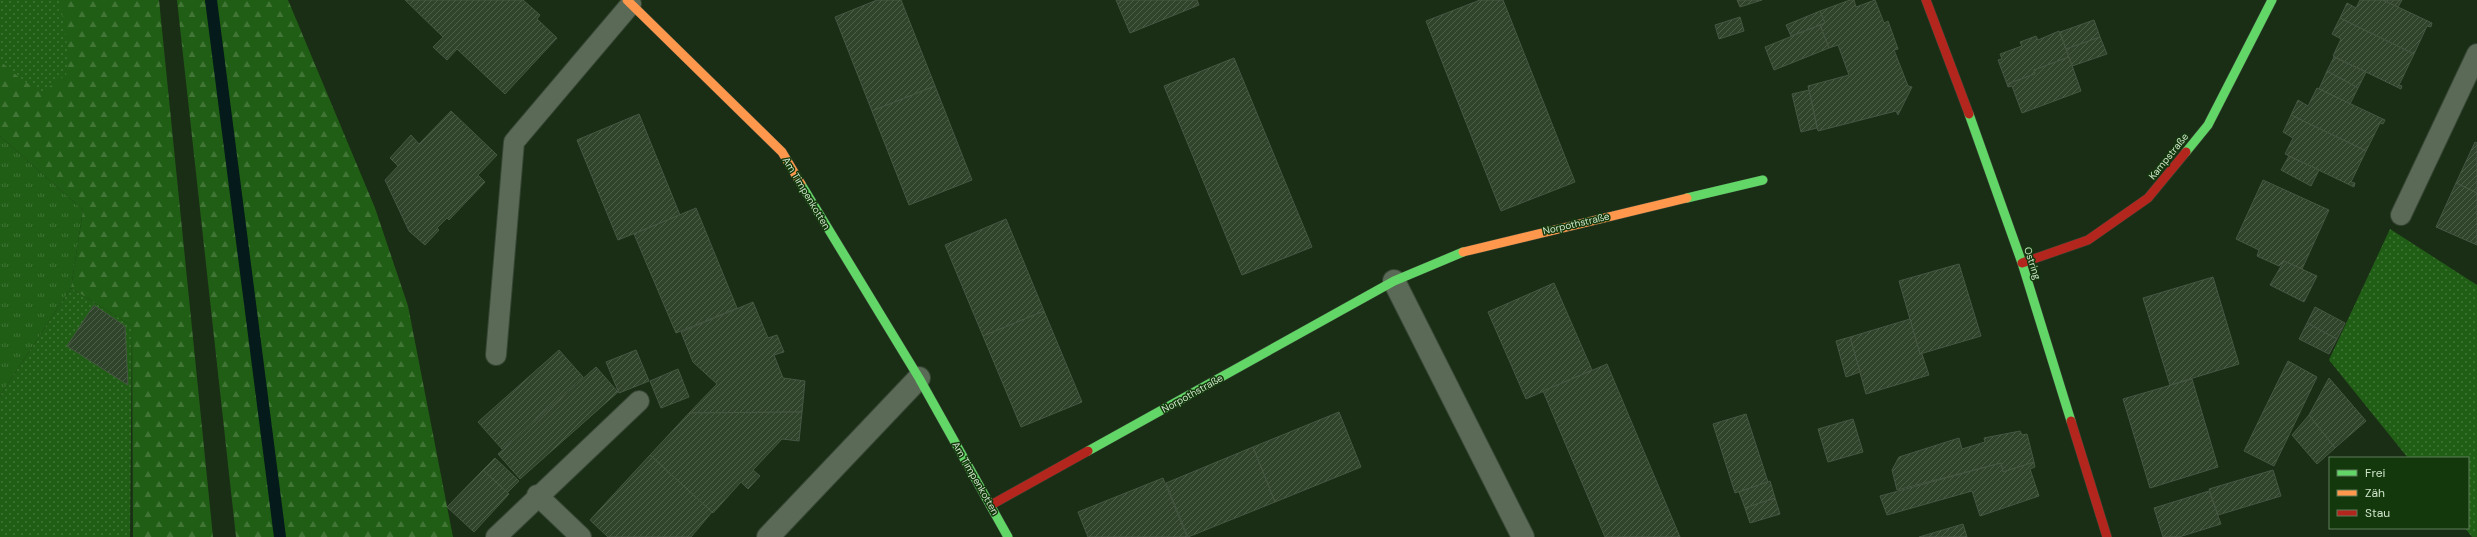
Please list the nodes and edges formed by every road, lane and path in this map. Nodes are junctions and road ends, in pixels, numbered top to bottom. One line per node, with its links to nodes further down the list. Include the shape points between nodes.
1 (1926, 0): 7 (street, Ostring)
2 (2272, 0): 7 (street, Kampstraße, via 2208,125 2148,198 2088,240)
3 (629, 2): 9 (lane, via 514,142); 10 (street, Am Timpenkotten, via 782,152)
4 (2477, 54): 6 (lane)
5 (1763, 180): 8 (street, Norpothstraße, via 1472,248)
6 (2401, 215)
7 (2022, 263): 19 (street, Ostring)
8 (1394, 281): 13 (street, Norpothstraße); 18 (street)
9 (496, 355)
10 (918, 378): 13 (street, Am Timpenkotten); 16 (street)
11 (639, 401): 12 (lane)
12 (538, 495): 14 (lane); 15 (lane)
13 (991, 505): 17 (street, Am Timpenkotten)
14 (496, 537)
15 (581, 537)
16 (768, 537)
17 (1008, 537)
18 (1523, 537)
19 (2107, 537)

